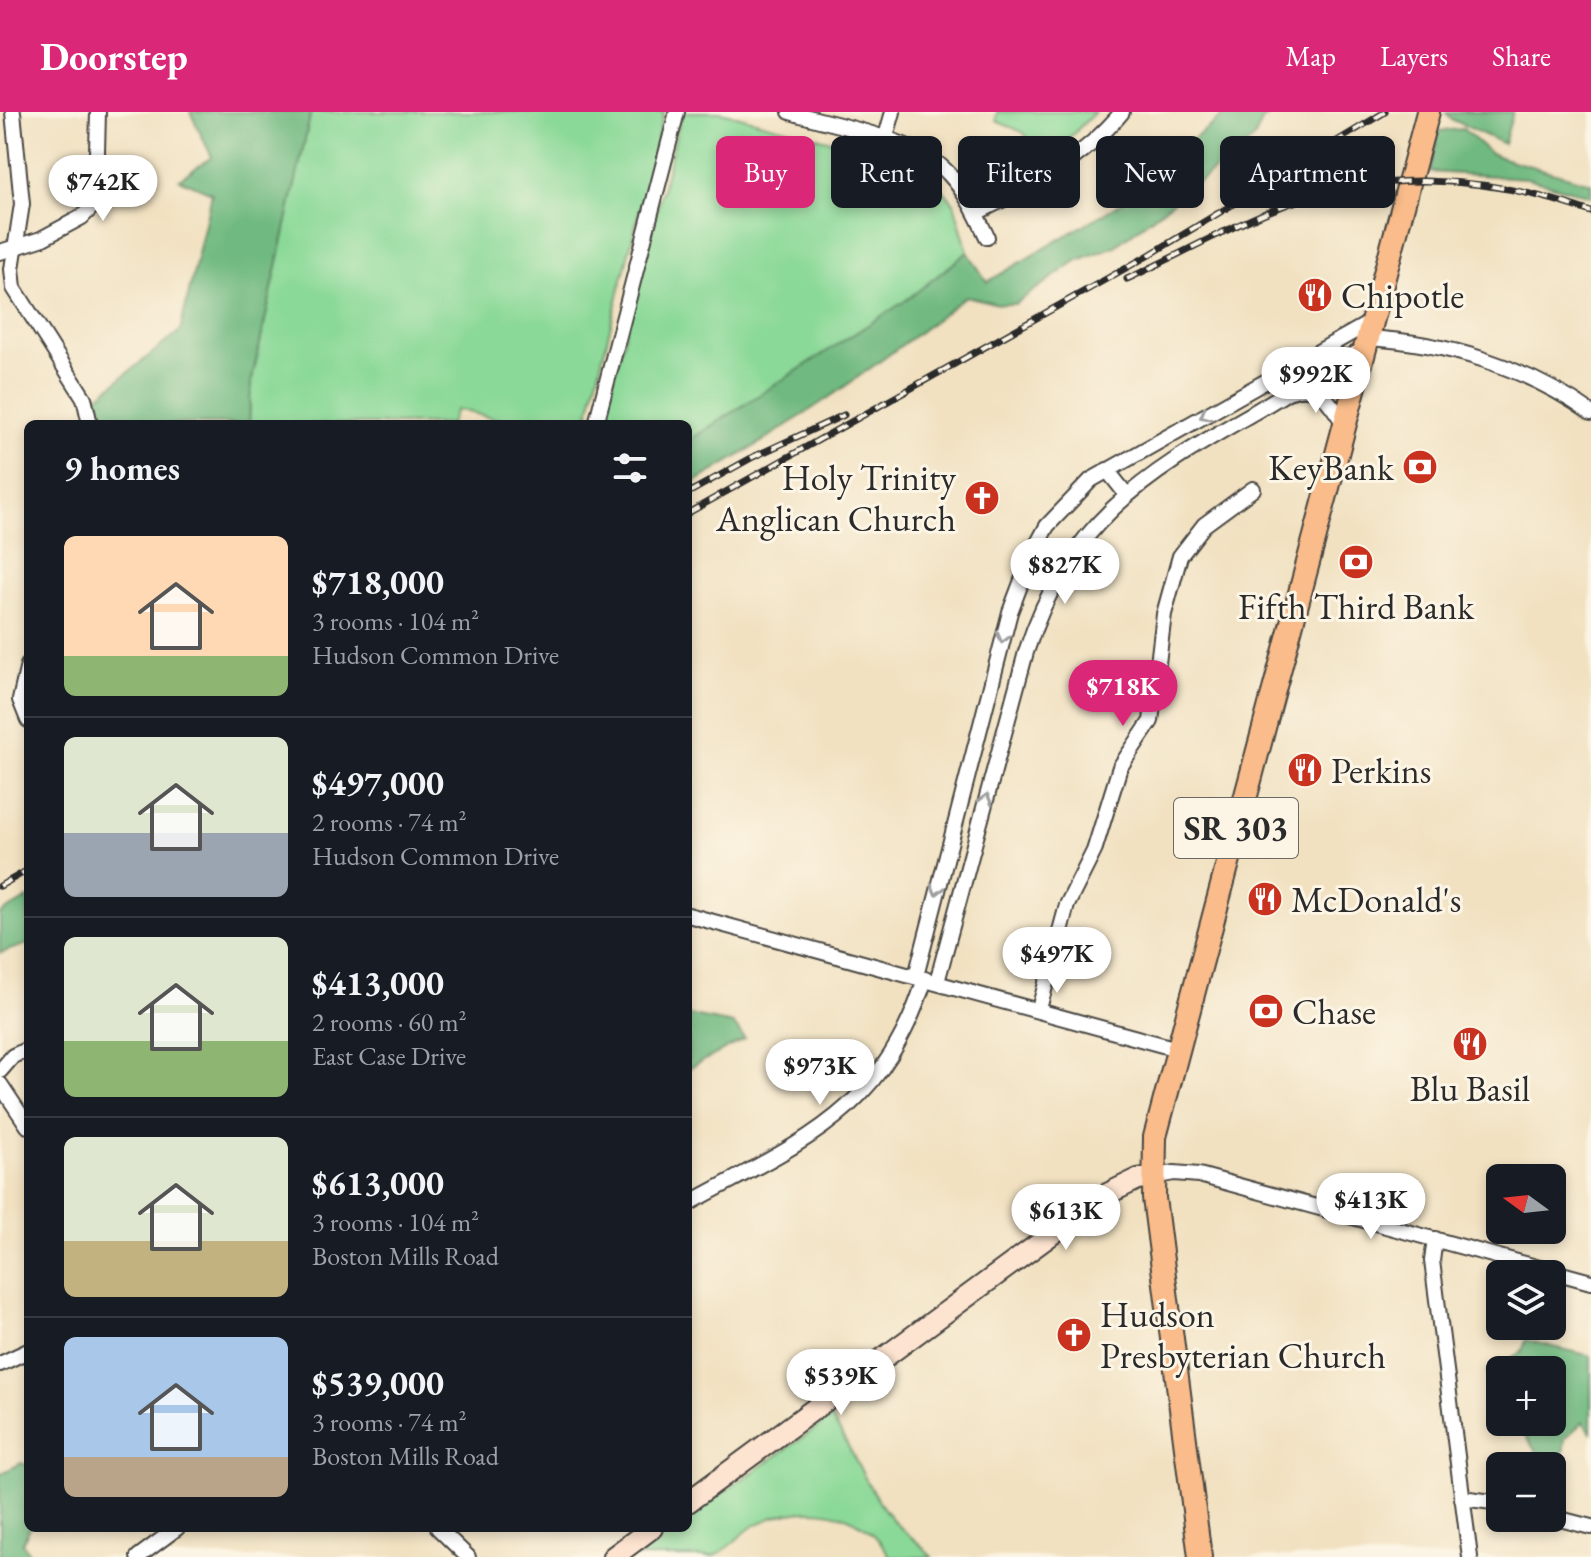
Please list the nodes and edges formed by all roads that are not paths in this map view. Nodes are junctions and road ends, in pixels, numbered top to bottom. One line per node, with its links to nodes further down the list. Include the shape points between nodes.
1 (13, 112): 13 (street, via 22,204)
2 (98, 112): 13 (street, via 93,206 82,217)
3 (677, 112): 19 (street)
4 (790, 112): 8 (street)
5 (893, 112): 9 (street)
6 (1122, 112): 11 (street, via 1066,165)
7 (1428, 112): 15 (main road, SR 303)
8 (871, 136)
9 (886, 136)
10 (942, 168): 11 (street)
11 (976, 213): 12 (street)
12 (987, 237)
13 (16, 249): 14 (street); 18 (street, via 12,278 17,297 84,398)
14 (0, 252)
15 (1367, 337): 16 (street); 17 (street, via 1429,345 1484,360 1545,384); 20 (main road, SR 303); 21 (street, one-way to 21)
16 (1291, 391): 20 (street, via 1316,390); 23 (street, via 1168,462)
17 (1591, 413)
18 (89, 420)
19 (597, 420)
20 (1344, 424): 31 (main road, SR 303)
21 (1107, 470): 23 (street); 24 (street, via 1047,526)
22 (1253, 489): 30 (street, via 1204,525 1180,556 1164,614 1151,721 1120,767 1094,851 1067,905)
23 (1126, 494): 25 (street, via 1089,532)
24 (1027, 565): 25 (street); 29 (street, one-way to 29, via 1010,612)
25 (1057, 581): 29 (street, one-way to 25, via 1026,652)
26 (24, 682): 27 (street)
27 (24, 710)
28 (692, 916): 29 (street)
29 (926, 979): 30 (street); 37 (street, via 894,1051 840,1116 798,1145)
30 (1039, 1009): 31 (street)
31 (1177, 1049): 36 (main road, SR 303, via 1155,1137)
32 (24, 1051): 33 (street)
33 (0, 1071)
34 (0, 1084): 35 (street)
35 (24, 1120)
36 (1152, 1177): 38 (street, via 1199,1175); 43 (street, via 1105,1195); 53 (main road, SR 303)
37 (692, 1202)
38 (1435, 1239): 39 (street); 42 (street, via 1432,1261)
39 (1591, 1282)
40 (24, 1353): 41 (street)
41 (0, 1364)
42 (1462, 1498): 44 (street); 54 (street)
43 (692, 1499)
44 (1486, 1501)
45 (1566, 1521): 46 (street)
46 (1591, 1527)
47 (172, 1532): 50 (street)
48 (442, 1532): 51 (street)
49 (647, 1532): 52 (street)
50 (138, 1557)
51 (468, 1557)
52 (613, 1557)
53 (1200, 1557)
54 (1470, 1557)

